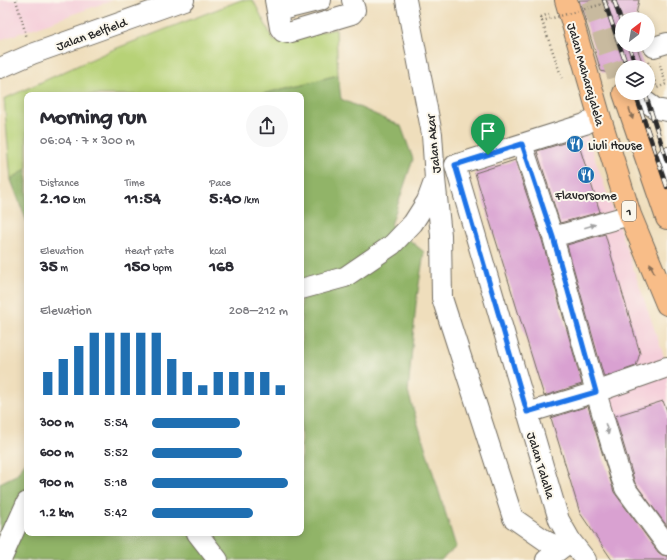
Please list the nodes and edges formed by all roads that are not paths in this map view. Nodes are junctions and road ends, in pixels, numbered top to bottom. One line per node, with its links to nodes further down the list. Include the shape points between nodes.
1 (151, 0): 8 (street)
2 (184, 0): 8 (street, Jalan Belfield)
3 (321, 0): 7 (street)
4 (352, 0): 7 (street, via 355,10 352,14 288,33 280,28)
5 (406, 0): 16 (street, Jalan Akar, via 432,134)
6 (566, 0): 13 (highway, Jalan Maharajalela / 1)
7 (276, 5)
8 (135, 17): 9 (street, Jalan Belfield)
9 (0, 68)
10 (628, 100): 17 (highway, one-way to 17)
11 (644, 100): 12 (street, via 656,108)
12 (667, 111)
13 (599, 115): 14 (street, Jalan Talalla, via 585,124); 18 (highway, Jalan Maharajalela / 1)
14 (522, 144): 19 (street); 24 (street, Jalan Talalla, via 455,165)
15 (667, 157): 17 (street, via 664,173)
16 (435, 179): 20 (street, Jalan Akar, via 427,201 413,222 392,245 345,277); 28 (street, via 441,235 442,298 513,518)
17 (665, 212)
18 (630, 215): 19 (street, one-way to 18); 21 (highway, Jalan Maharajalela / 1, one-way to 18)
19 (553, 237): 23 (street)
20 (304, 288)
21 (667, 304)
22 (667, 367): 23 (street)
23 (596, 392): 24 (street); 27 (street, one-way to 27, via 625,488)
24 (527, 412): 28 (street, Jalan Talalla, via 559,520)
25 (24, 509): 29 (street)
26 (199, 536): 30 (street)
27 (667, 545)
28 (559, 550): 31 (street, Jalan Talalla)
29 (1, 560)
30 (218, 560)
31 (586, 560)

